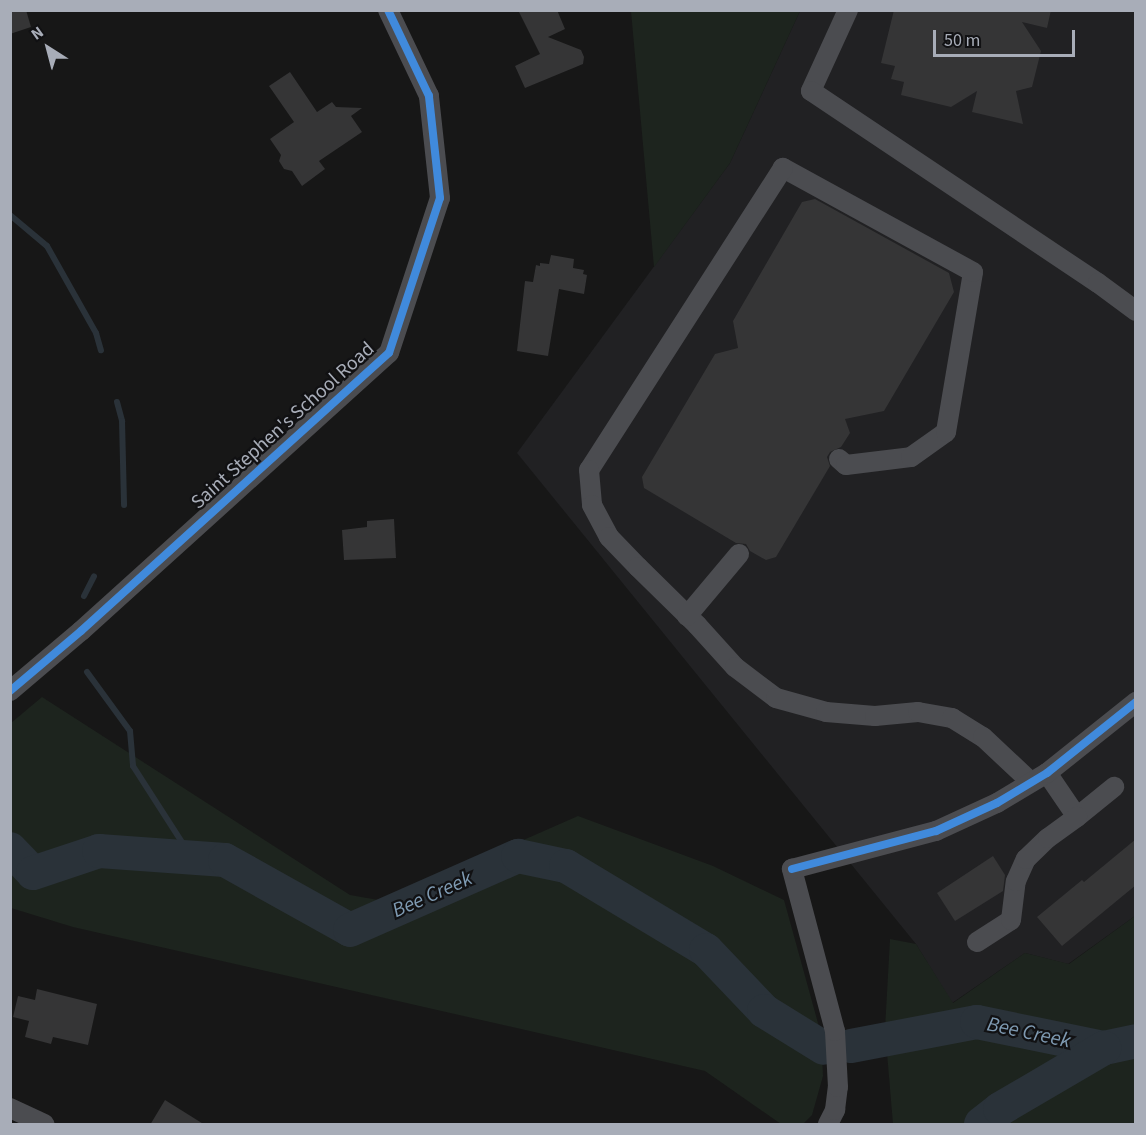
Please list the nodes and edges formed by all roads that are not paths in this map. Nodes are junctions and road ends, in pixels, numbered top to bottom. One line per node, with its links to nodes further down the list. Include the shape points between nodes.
1 (388, 10): 7 (street, Saint Stephen's School Road, via 429,96 440,198 389,354)
2 (848, 10): 3 (street, via 812,91)
3 (1136, 311)
4 (839, 459): 6 (street, via 846,465 911,457 946,432 973,272 783,168 589,470 591,505 609,537)
5 (739, 554): 6 (street)
6 (687, 616): 9 (street, via 735,667 776,698 826,712 875,716 918,712 952,718)
7 (10, 691)
8 (1136, 702): 9 (street)
9 (1039, 778): 11 (street); 15 (street, via 997,803 936,831 792,869 835,1031 838,1087)
10 (1114, 787): 11 (street)
11 (1077, 816): 12 (street, via 1026,860 1016,881 1011,920)
12 (977, 942)
13 (10, 1108): 14 (street)
14 (45, 1125)
15 (828, 1125)

